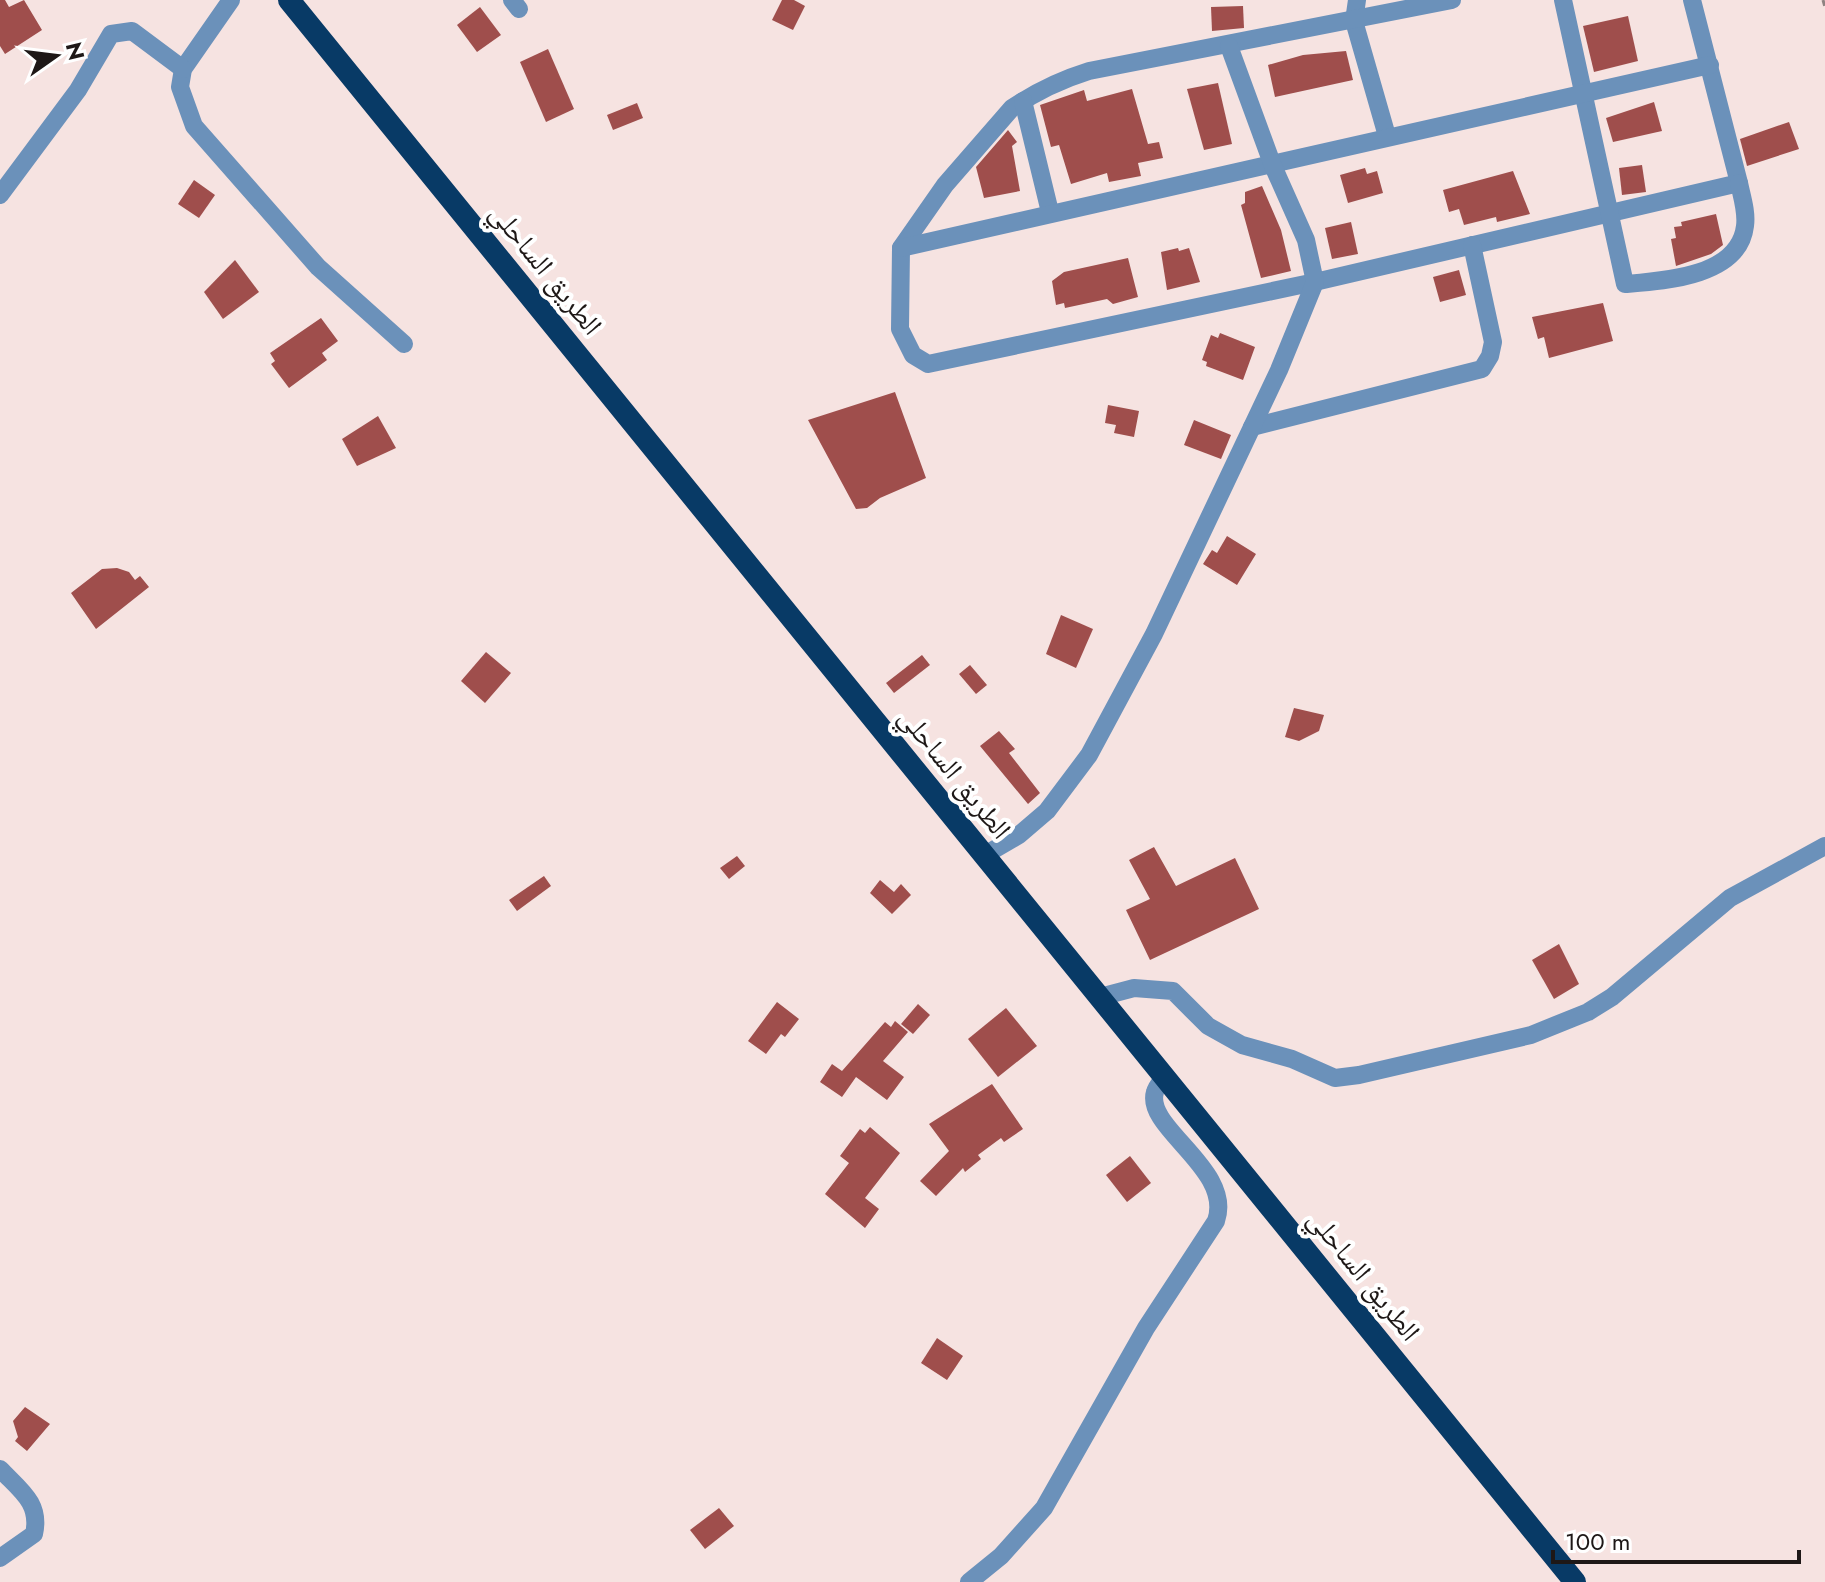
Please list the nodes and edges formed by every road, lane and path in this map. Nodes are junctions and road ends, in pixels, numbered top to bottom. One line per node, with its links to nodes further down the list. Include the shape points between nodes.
1 (231, 0): 12 (street)
2 (289, 0): 27 (highway, الطريق الساحلي)
3 (1357, 0): 9 (street)
4 (1452, 0): 9 (street)
5 (1563, 0): 13 (street)
6 (1692, 0): 11 (street)
7 (1823, 0): 8 (path)
8 (1825, 7)
9 (1354, 21): 10 (street); 15 (street)
10 (1229, 46): 14 (street, via 1089,71 1048,84); 16 (street)
11 (1710, 65): 13 (street); 17 (street)
12 (183, 69): 18 (street, via 132,31 111,34 78,90); 24 (street, via 180,87 194,126 318,267)
13 (1585, 94): 15 (street); 20 (street)
14 (1023, 101): 19 (street); 22 (street, via 945,185)
15 (1387, 136): 16 (street)
16 (1273, 166): 19 (street); 23 (street, via 1306,240)
17 (1739, 183): 20 (street); 20 (street, via 1746,215 1741,240 1717,265 1683,279 1625,284)
18 (0, 195)
19 (1050, 212): 22 (street)
20 (1609, 213): 21 (street)
21 (1472, 245): 23 (street); 25 (street, via 1493,342 1482,369)
22 (901, 248): 23 (street, via 900,329 913,355 928,364)
23 (1315, 282): 25 (street)
24 (404, 344)
25 (1252, 427): 27 (street, via 1154,634 1089,755 1047,811)
26 (1825, 846): 28 (street, via 1730,898 1588,1012 1531,1035 1359,1075 1335,1078 1242,1045 1208,1026 1173,991 1134,988)
27 (983, 856): 28 (highway, الطريق الساحلي)
28 (1100, 997): 29 (highway, الطريق الساحلي)
29 (1165, 1076): 32 (street, via 1154,1092 1156,1108 1215,1188 1220,1209 1216,1221 1146,1328 1044,1508); 33 (highway, الطريق الساحلي)
30 (0, 1469): 31 (street, via 34,1504 38,1518 34,1534)
31 (0, 1558)
32 (969, 1582)
33 (1575, 1582)

